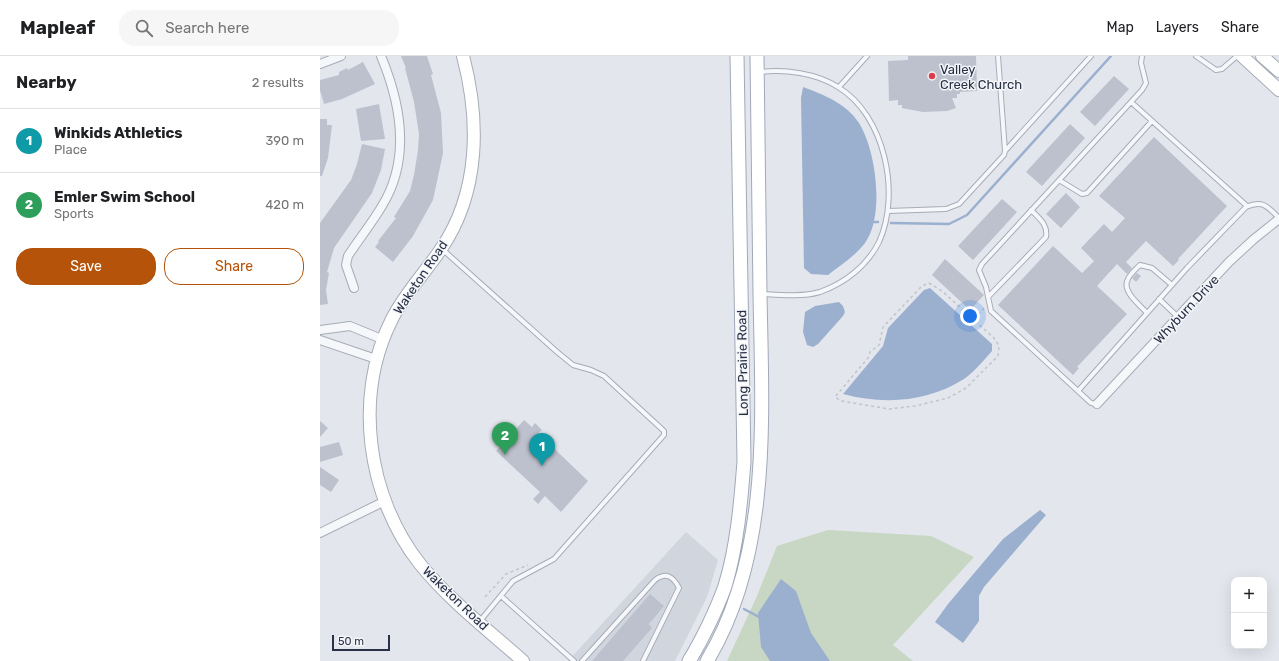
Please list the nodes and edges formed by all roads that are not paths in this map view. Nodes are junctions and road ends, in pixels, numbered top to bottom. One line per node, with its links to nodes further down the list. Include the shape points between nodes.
1 (341, 56): 14 (street)
2 (382, 56): 29 (street, via 399,118 401,151 398,170 383,206 348,256 346,265)
3 (463, 56): 27 (street, Waketon Road, via 473,104 472,161 463,204)
4 (737, 56): 30 (main road, Long Prairie Road)
5 (757, 56): 16 (main road, Long Prairie Road)
6 (867, 56): 17 (lane)
7 (998, 56): 21 (lane)
8 (1091, 56): 21 (lane)
9 (1142, 56): 19 (lane, via 1141,63 1146,83)
10 (1196, 56): 11 (lane, via 1216,70 1222,69)
11 (1237, 56)
12 (1242, 56): 18 (street)
13 (1262, 56): 15 (street)
14 (320, 64)
15 (1279, 71)
16 (757, 72): 17 (lane, via 780,70 819,78); 31 (main road, Long Prairie Road)
17 (839, 87): 25 (lane, via 858,105 874,126 882,148)
18 (1279, 90)
19 (1131, 102): 20 (lane); 22 (lane)
20 (1152, 121): 22 (lane, via 1088,193 1082,194); 23 (lane)
21 (1005, 151): 25 (lane, via 959,204 946,209)
22 (1059, 180): 24 (lane)
23 (1247, 206): 26 (lane, via 1254,203 1264,205); 28 (lane)
24 (1031, 210): 32 (lane, via 979,270); 32 (lane, via 1046,226 1046,237)
25 (888, 211): 31 (lane, via 878,242 862,267 846,280 819,292)
26 (1279, 218): 35 (street, Whyburn Drive, via 1229,262)
27 (441, 249): 38 (street, Waketon Road, via 408,292 391,321); 44 (lane, via 573,365 604,376 664,431 664,435 554,559 513,581)
28 (1172, 285): 33 (lane); 34 (lane, via 1152,268 1140,265 1127,280 1126,286 1128,292)
29 (354, 288)
30 (740, 294): 31 (main road); 50 (main road, Long Prairie Road, via 744,461 740,512 725,586 698,647)
31 (760, 294): 51 (main road, Long Prairie Road, via 762,414 756,514 739,591)
32 (988, 297): 40 (lane, via 990,311)
33 (1159, 299): 34 (lane); 35 (lane)
34 (1147, 313): 40 (lane)
35 (1179, 317): 41 (street, Whyburn Drive)
36 (320, 330): 38 (street, via 350,326)
37 (320, 340): 39 (street)
38 (384, 340): 39 (street, Waketon Road)
39 (376, 359): 42 (street, Waketon Road, via 369,393 370,433)
40 (1078, 391): 41 (lane, via 1091,403)
41 (1098, 404)
42 (385, 501): 43 (street); 45 (street, Waketon Road, via 401,536 417,559 443,589)
43 (320, 534)
44 (501, 596): 45 (lane); 47 (lane)
45 (479, 622): 46 (street, Waketon Road)
46 (523, 661)
47 (574, 661)
48 (582, 661): 49 (lane, via 655,580 667,575 679,588)
49 (643, 661)
50 (689, 661)
51 (707, 661)

